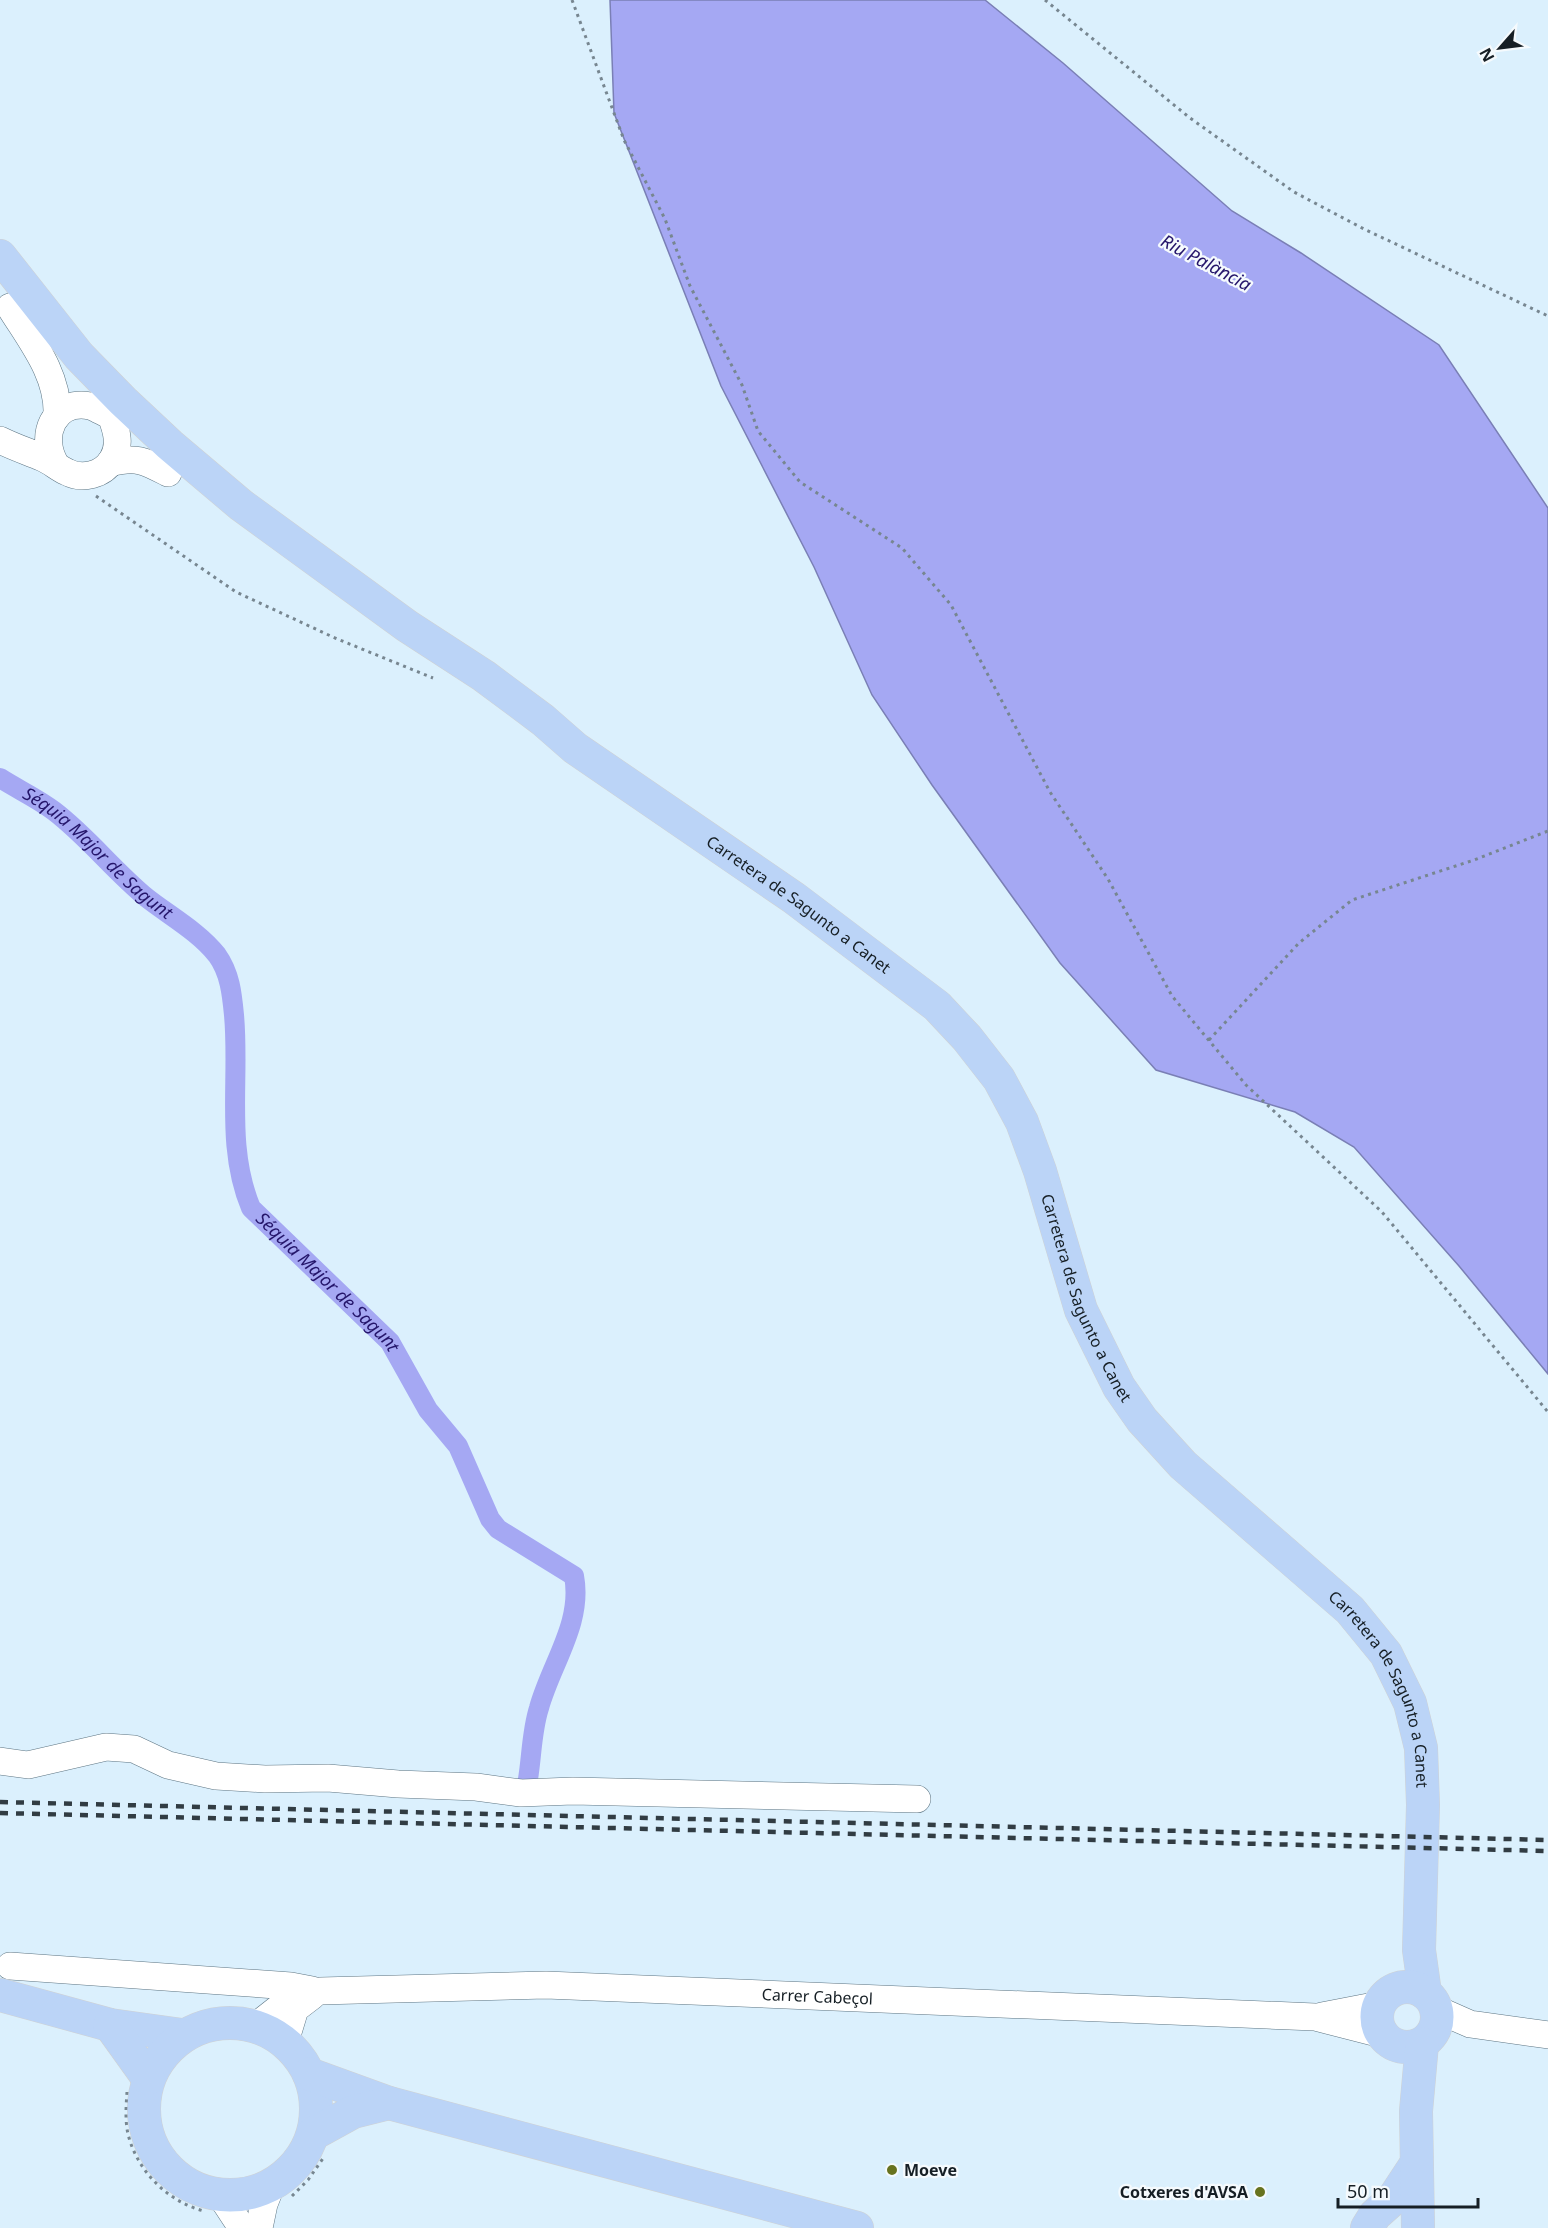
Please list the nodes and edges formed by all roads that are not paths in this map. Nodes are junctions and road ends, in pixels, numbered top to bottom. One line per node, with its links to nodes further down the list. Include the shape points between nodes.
1 (0, 256): 10 (main road, via 79,356 170,445 242,505)
2 (0, 271): 4 (main road, via 24,306 106,399)
3 (5, 300): 4 (main road); 5 (street, via 54,383)
4 (111, 416): 5 (street, via 79,405 68,408); 7 (street, via 118,440); 9 (main road); 10 (main road, via 132,425 206,489 294,555)
5 (52, 425): 6 (street, via 40,444 30,450); 8 (street, via 47,445)
6 (11, 445): 8 (street)
7 (110, 463): 8 (street, via 90,476 75,475); 9 (street, via 137,459)
8 (56, 465)
9 (168, 473): 11 (main road, via 340,599 533,728)
10 (368, 597): 11 (main road, via 484,676)
11 (575, 748): 16 (main road, Carretera de Sagunto a Canet, via 794,898 937,1006 967,1038 999,1078 1022,1122 1081,1310 1119,1387 1142,1420 1183,1465 1350,1610 1386,1654 1410,1703 1421,1748 1419,1950)
12 (0, 1761): 13 (street, via 28,1765 106,1747 134,1749 168,1765 216,1776 328,1778 521,1793)
13 (917, 1799)
14 (5, 1980): 15 (street, via 291,1986); 17 (main road)
15 (320, 1991): 16 (street, Carrer Cabeçol, via 546,1985); 18 (street, Carrer Cabeçol, via 289,2000); 21 (street, via 295,2008)
16 (1409, 2019): 20 (street, Carrer Cabeçol); 26 (main road, Carretera de Sagunto a Canet)
17 (110, 2025): 19 (main road); 23 (main road)
18 (256, 2026): 19 (main road, via 218,2022); 21 (main road)
19 (182, 2035): 23 (main road)
20 (1548, 2035)
21 (285, 2042): 22 (main road)
22 (309, 2074): 24 (main road); 25 (main road)
23 (137, 2085): 28 (main road, via 142,2117 155,2155 183,2183)
24 (389, 2103): 25 (main road, via 353,2112); 31 (main road)
25 (321, 2142): 27 (main road, via 297,2164)
26 (1416, 2164): 32 (main road, via 1394,2199); 33 (main road, Carretera de Sagunto a Canet)
27 (279, 2192): 28 (main road); 30 (street, via 264,2204)
28 (213, 2204): 29 (street)
29 (242, 2228)
30 (260, 2228)
31 (857, 2228)
32 (1366, 2228)
33 (1418, 2228)

